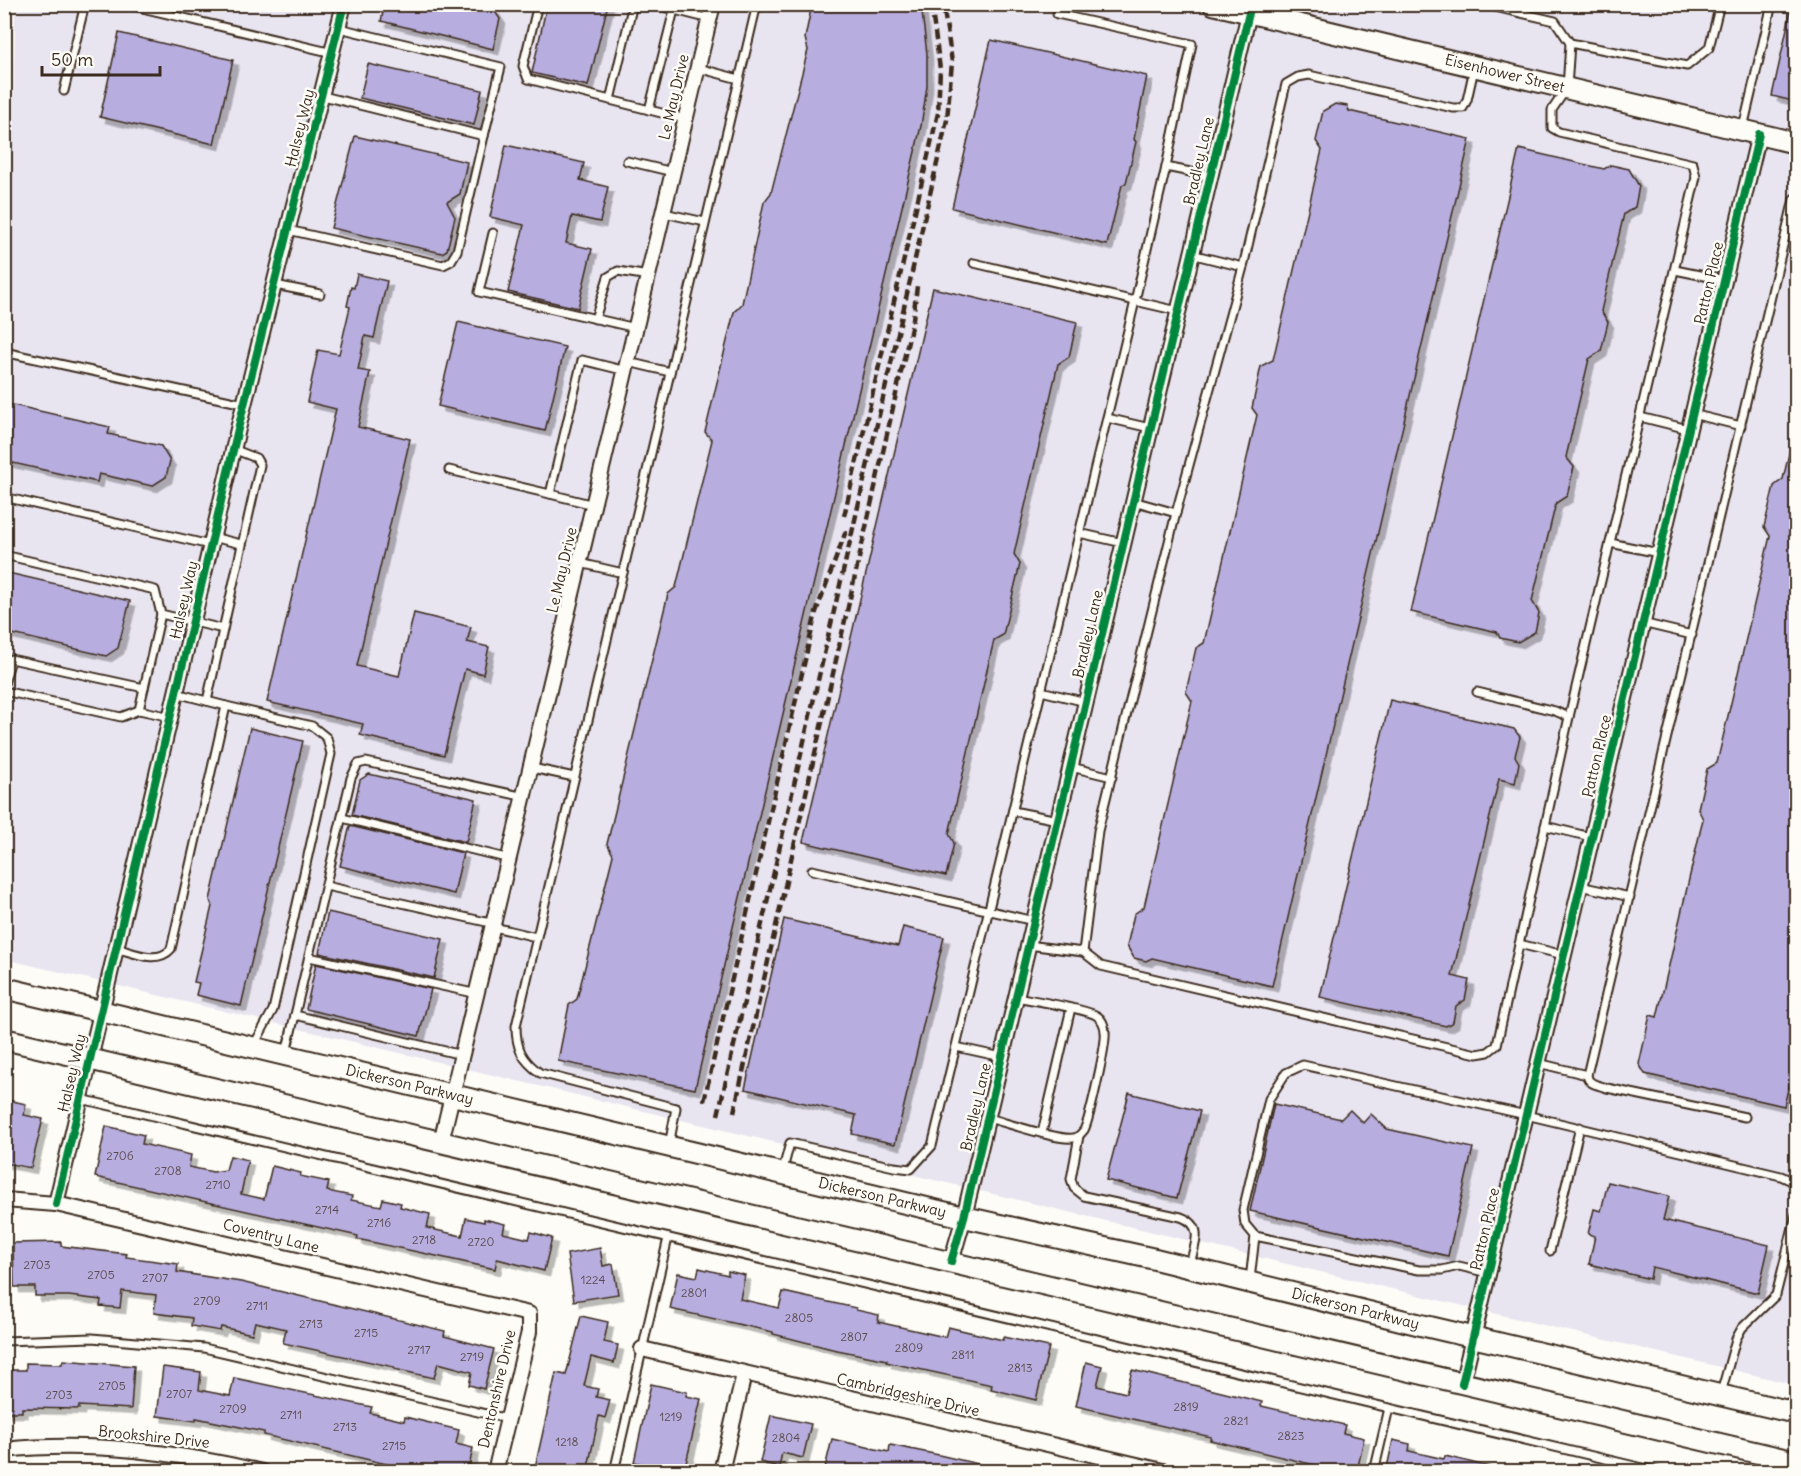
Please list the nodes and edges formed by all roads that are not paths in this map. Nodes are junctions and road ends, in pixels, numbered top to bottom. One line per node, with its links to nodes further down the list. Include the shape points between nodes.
1 (85, 4): 24 (lane)
2 (125, 4): 19 (lane)
3 (344, 4): 17 (street, Halsey Way)
4 (538, 4): 26 (lane, via 523,66 528,79)
5 (635, 4): 26 (lane)
6 (651, 4): 15 (lane)
7 (713, 4): 16 (street, Le May Drive)
8 (757, 4): 22 (lane)
9 (1059, 4): 33 (lane, via 1057,14 1192,44)
10 (1213, 4): 14 (main road, Eisenhower Street)
11 (1482, 4): 18 (lane, via 1555,21)
12 (1720, 4): 18 (lane, via 1709,48 1687,66)
13 (1772, 4): 29 (lane)
14 (1250, 9): 20 (main road, Eisenhower Street); 35 (street, Bradley Lane)
15 (674, 10): 16 (lane); 27 (lane)
16 (710, 19): 21 (street, Le May Drive)
17 (339, 28): 19 (street, Halsey Way); 30 (lane, via 501,67)
18 (1570, 42): 23 (lane)
19 (333, 53): 25 (street, Halsey Way)
20 (1474, 66): 23 (main road, Eisenhower Street); 43 (lane, via 1462,108 1309,75 1286,84)
21 (698, 68): 22 (lane); 28 (street, Le May Drive)
22 (739, 79): 38 (lane)
23 (1567, 88): 29 (main road, Eisenhower Street); 44 (lane, via 1552,110 1552,128 1693,164 1695,188)
24 (64, 91)
25 (322, 96): 30 (lane); 39 (street, Halsey Way)
26 (610, 100): 27 (lane)
27 (649, 110): 28 (lane)
28 (686, 119): 34 (street, Le May Drive)
29 (1751, 132): 31 (main road, Eisenhower Street); 46 (street, Patton Place)
30 (484, 136): 39 (lane, via 457,251 443,265)
31 (1797, 143)
32 (627, 161): 34 (lane)
33 (1166, 166): 35 (lane); 49 (lane)
34 (673, 172): 37 (street, Le May Drive)
35 (1210, 176): 41 (street, Bradley Lane)
36 (1797, 197): 60 (lane)
37 (664, 213): 38 (lane); 45 (street, Le May Drive)
38 (705, 222): 55 (lane)
39 (288, 230): 47 (street, Halsey Way)
40 (493, 233): 51 (lane, via 479,292)
41 (1191, 254): 43 (lane); 50 (street, Bradley Lane)
42 (974, 263): 49 (lane)
43 (1243, 267): 69 (lane)
44 (1675, 270): 46 (lane); 58 (lane)
45 (649, 276): 51 (lane, via 618,271 608,276); 52 (street, Le May Drive)
46 (1724, 280): 57 (street, Patton Place)
47 (275, 285): 48 (lane); 56 (street, Halsey Way)
48 (320, 294)
49 (1135, 301): 50 (lane); 59 (lane)
50 (1178, 311): 61 (street, Bradley Lane)
51 (595, 319): 52 (lane)
52 (636, 328): 54 (street, Le May Drive)
53 (4, 352): 56 (lane)
54 (627, 367): 55 (lane); 65 (lane, via 582,360); 68 (street, Le May Drive)
55 (670, 372): 78 (lane)
56 (244, 404): 63 (street, Halsey Way)
57 (1692, 414): 60 (lane); 62 (street, Patton Place)
58 (1640, 417): 62 (lane); 73 (lane)
59 (1107, 418): 61 (lane); 70 (lane)
60 (1742, 426): 83 (lane)
61 (1150, 428): 67 (street, Bradley Lane)
62 (1688, 429): 75 (street, Patton Place)
63 (233, 449): 71 (street, Halsey Way); 74 (lane, via 256,458 260,465)
64 (449, 470): 65 (lane)
65 (550, 494): 68 (lane)
66 (4, 497): 71 (lane)
67 (1133, 501): 69 (lane); 72 (street, Bradley Lane)
68 (594, 505): 77 (street, Le May Drive)
69 (1176, 513): 99 (lane)
70 (1079, 533): 72 (lane); 87 (lane)
71 (211, 541): 74 (lane); 80 (street, Halsey Way)
72 (1123, 543): 91 (street, Bradley Lane)
73 (1610, 543): 75 (lane); 95 (lane)
74 (242, 544): 82 (lane)
75 (1659, 553): 81 (street, Patton Place)
76 (4, 555): 79 (lane, via 155,590)
77 (580, 563): 78 (lane); 97 (street, Le May Drive)
78 (622, 573): 98 (lane)
79 (161, 614): 80 (lane); 85 (lane)
80 (192, 622): 82 (lane); 89 (street, Halsey Way)
81 (1642, 623): 83 (lane); 105 (street, Patton Place)
82 (223, 629): 90 (lane)
83 (1692, 635): 110 (lane)
84 (4, 684): 85 (lane, via 11,659)
85 (144, 688): 93 (lane)
86 (4, 691): 93 (lane, via 121,717)
87 (1041, 691): 91 (lane); 101 (lane)
88 (1477, 692): 95 (lane)
89 (176, 693): 90 (lane); 94 (street, Halsey Way)
90 (207, 701): 92 (lane)
91 (1086, 702): 96 (street, Bradley Lane)
92 (226, 706): 117 (lane, via 171,948 156,958); 128 (lane, via 312,726 327,738 331,754 273,1010)
93 (139, 710): 94 (lane)
94 (171, 717): 117 (street, Halsey Way)
95 (1569, 717): 104 (lane)
96 (1071, 767): 99 (lane); 103 (street, Bradley Lane)
97 (532, 768): 98 (lane); 100 (street, Le May Drive)
98 (574, 777): 114 (lane)
99 (1112, 777): 118 (lane, via 1098,831)
100 (525, 797): 102 (lane, via 366,762 358,764 351,778); 106 (street, Le May Drive)
101 (1013, 811): 103 (lane); 111 (lane)
102 (342, 818): 106 (lane); 108 (lane)
103 (1058, 820): 112 (street, Bradley Lane)
104 (1545, 826): 105 (lane); 115 (lane)
105 (1591, 837): 109 (street, Patton Place)
106 (510, 859): 113 (street, Le May Drive)
107 (812, 870): 111 (lane)
108 (326, 886): 113 (lane); 120 (lane)
109 (1580, 886): 110 (lane); 119 (street, Patton Place)
110 (1630, 897): 135 (lane)
111 (989, 911): 112 (lane); 129 (lane)
112 (1034, 921): 116 (street, Bradley Lane)
113 (494, 925): 114 (lane); 122 (street, Le May Drive)
114 (536, 937): 145 (lane, via 516,1026 516,1042 523,1056 540,1073 676,1108)
115 (1519, 944): 118 (lane, via 1497,1045 1477,1054 1101,966); 119 (lane)
116 (1028, 945): 118 (lane); 123 (street, Bradley Lane)
117 (115, 948): 125 (street, Halsey Way)
118 (1083, 952)
119 (1564, 955): 134 (street, Patton Place)
120 (309, 957): 122 (lane); 126 (lane)
121 (4, 988): 125 (main road, Dickerson Parkway)
122 (478, 994): 131 (street, Le May Drive)
123 (1016, 997): 124 (lane); 132 (street, Bradley Lane)
124 (1071, 1008): 142 (lane); 143 (lane, via 1098,1016 1106,1032 1086,1124)
125 (100, 1011): 128 (main road, Dickerson Parkway); 133 (street, Halsey Way)
126 (295, 1015): 130 (lane); 131 (lane)
127 (4, 1039): 133 (main road)
128 (253, 1047): 130 (main road, Dickerson Parkway)
129 (956, 1047): 132 (lane); 146 (lane, via 932,1146 911,1169 790,1143)
130 (286, 1054): 136 (main road, Dickerson Parkway)
131 (462, 1055): 136 (street, Le May Drive)
132 (1002, 1058): 140 (street, Bradley Lane)
133 (89, 1059): 137 (street, Halsey Way); 144 (main road)
134 (1538, 1063): 135 (lane); 138 (street, Patton Place)
135 (1587, 1075): 139 (lane, via 1590,1083 1607,1088)
136 (453, 1094): 144 (street, Le May Drive); 145 (main road, Dickerson Parkway)
137 (81, 1099): 149 (street, Halsey Way); 153 (lane)
138 (1526, 1115): 141 (lane); 152 (lane, via 1303,1065 1286,1073 1269,1099 1244,1210 1245,1224); 157 (street, Patton Place)
139 (1745, 1117)
140 (988, 1118): 142 (lane); 151 (street, Bradley Lane)
141 (1580, 1127): 147 (lane); 154 (lane)
142 (1042, 1133): 143 (lane, via 1072,1139)
143 (1079, 1136): 156 (lane, via 1071,1179 1074,1188 1084,1196 1193,1223 1197,1236)
144 (441, 1142): 155 (main road)
145 (669, 1146): 146 (main road, Dickerson Parkway)
146 (782, 1173): 151 (main road, Dickerson Parkway)
147 (1797, 1183)
148 (4, 1200): 149 (street, Coventry Lane)
149 (56, 1204): 159 (street, Coventry Lane)
150 (1797, 1215): 165 (lane, via 1776,1295 1742,1328)
151 (964, 1217): 155 (street, Bradley Lane); 156 (main road, Dickerson Parkway)
152 (1254, 1236): 157 (lane, via 1419,1270 1460,1266); 158 (lane)
153 (668, 1238): 162 (lane); 166 (lane)
154 (1550, 1251)
155 (951, 1262): 164 (main road)
156 (1189, 1267): 158 (main road, Dickerson Parkway)
157 (1488, 1273): 160 (street, Patton Place)
158 (1250, 1282): 160 (main road, Dickerson Parkway)
159 (529, 1314): 168 (street, Dentonshire Drive, via 529,1332)
160 (1473, 1337): 164 (street, Patton Place); 165 (main road, Dickerson Parkway)
161 (4, 1341): 168 (lane, via 92,1338 204,1348)
162 (642, 1349): 163 (street, Cambridgeshire Drive); 174 (lane)
163 (744, 1374): 171 (street, Cambridgeshire Drive); 175 (street)
164 (1462, 1384): 170 (main road)
165 (1721, 1395): 167 (main road, Dickerson Parkway)
166 (1389, 1408): 177 (lane); 178 (lane)
167 (1797, 1413)
168 (507, 1419): 173 (street, Dentonshire Drive)
169 (4, 1450): 172 (street, Brookshire Drive, via 130,1448)
170 (1797, 1462)
171 (1131, 1468): 176 (street, Cambridgeshire Drive)
172 (262, 1472)
173 (495, 1472)
174 (614, 1472)
175 (721, 1472)
176 (1167, 1472)
177 (1374, 1472)
178 (1660, 1472)

